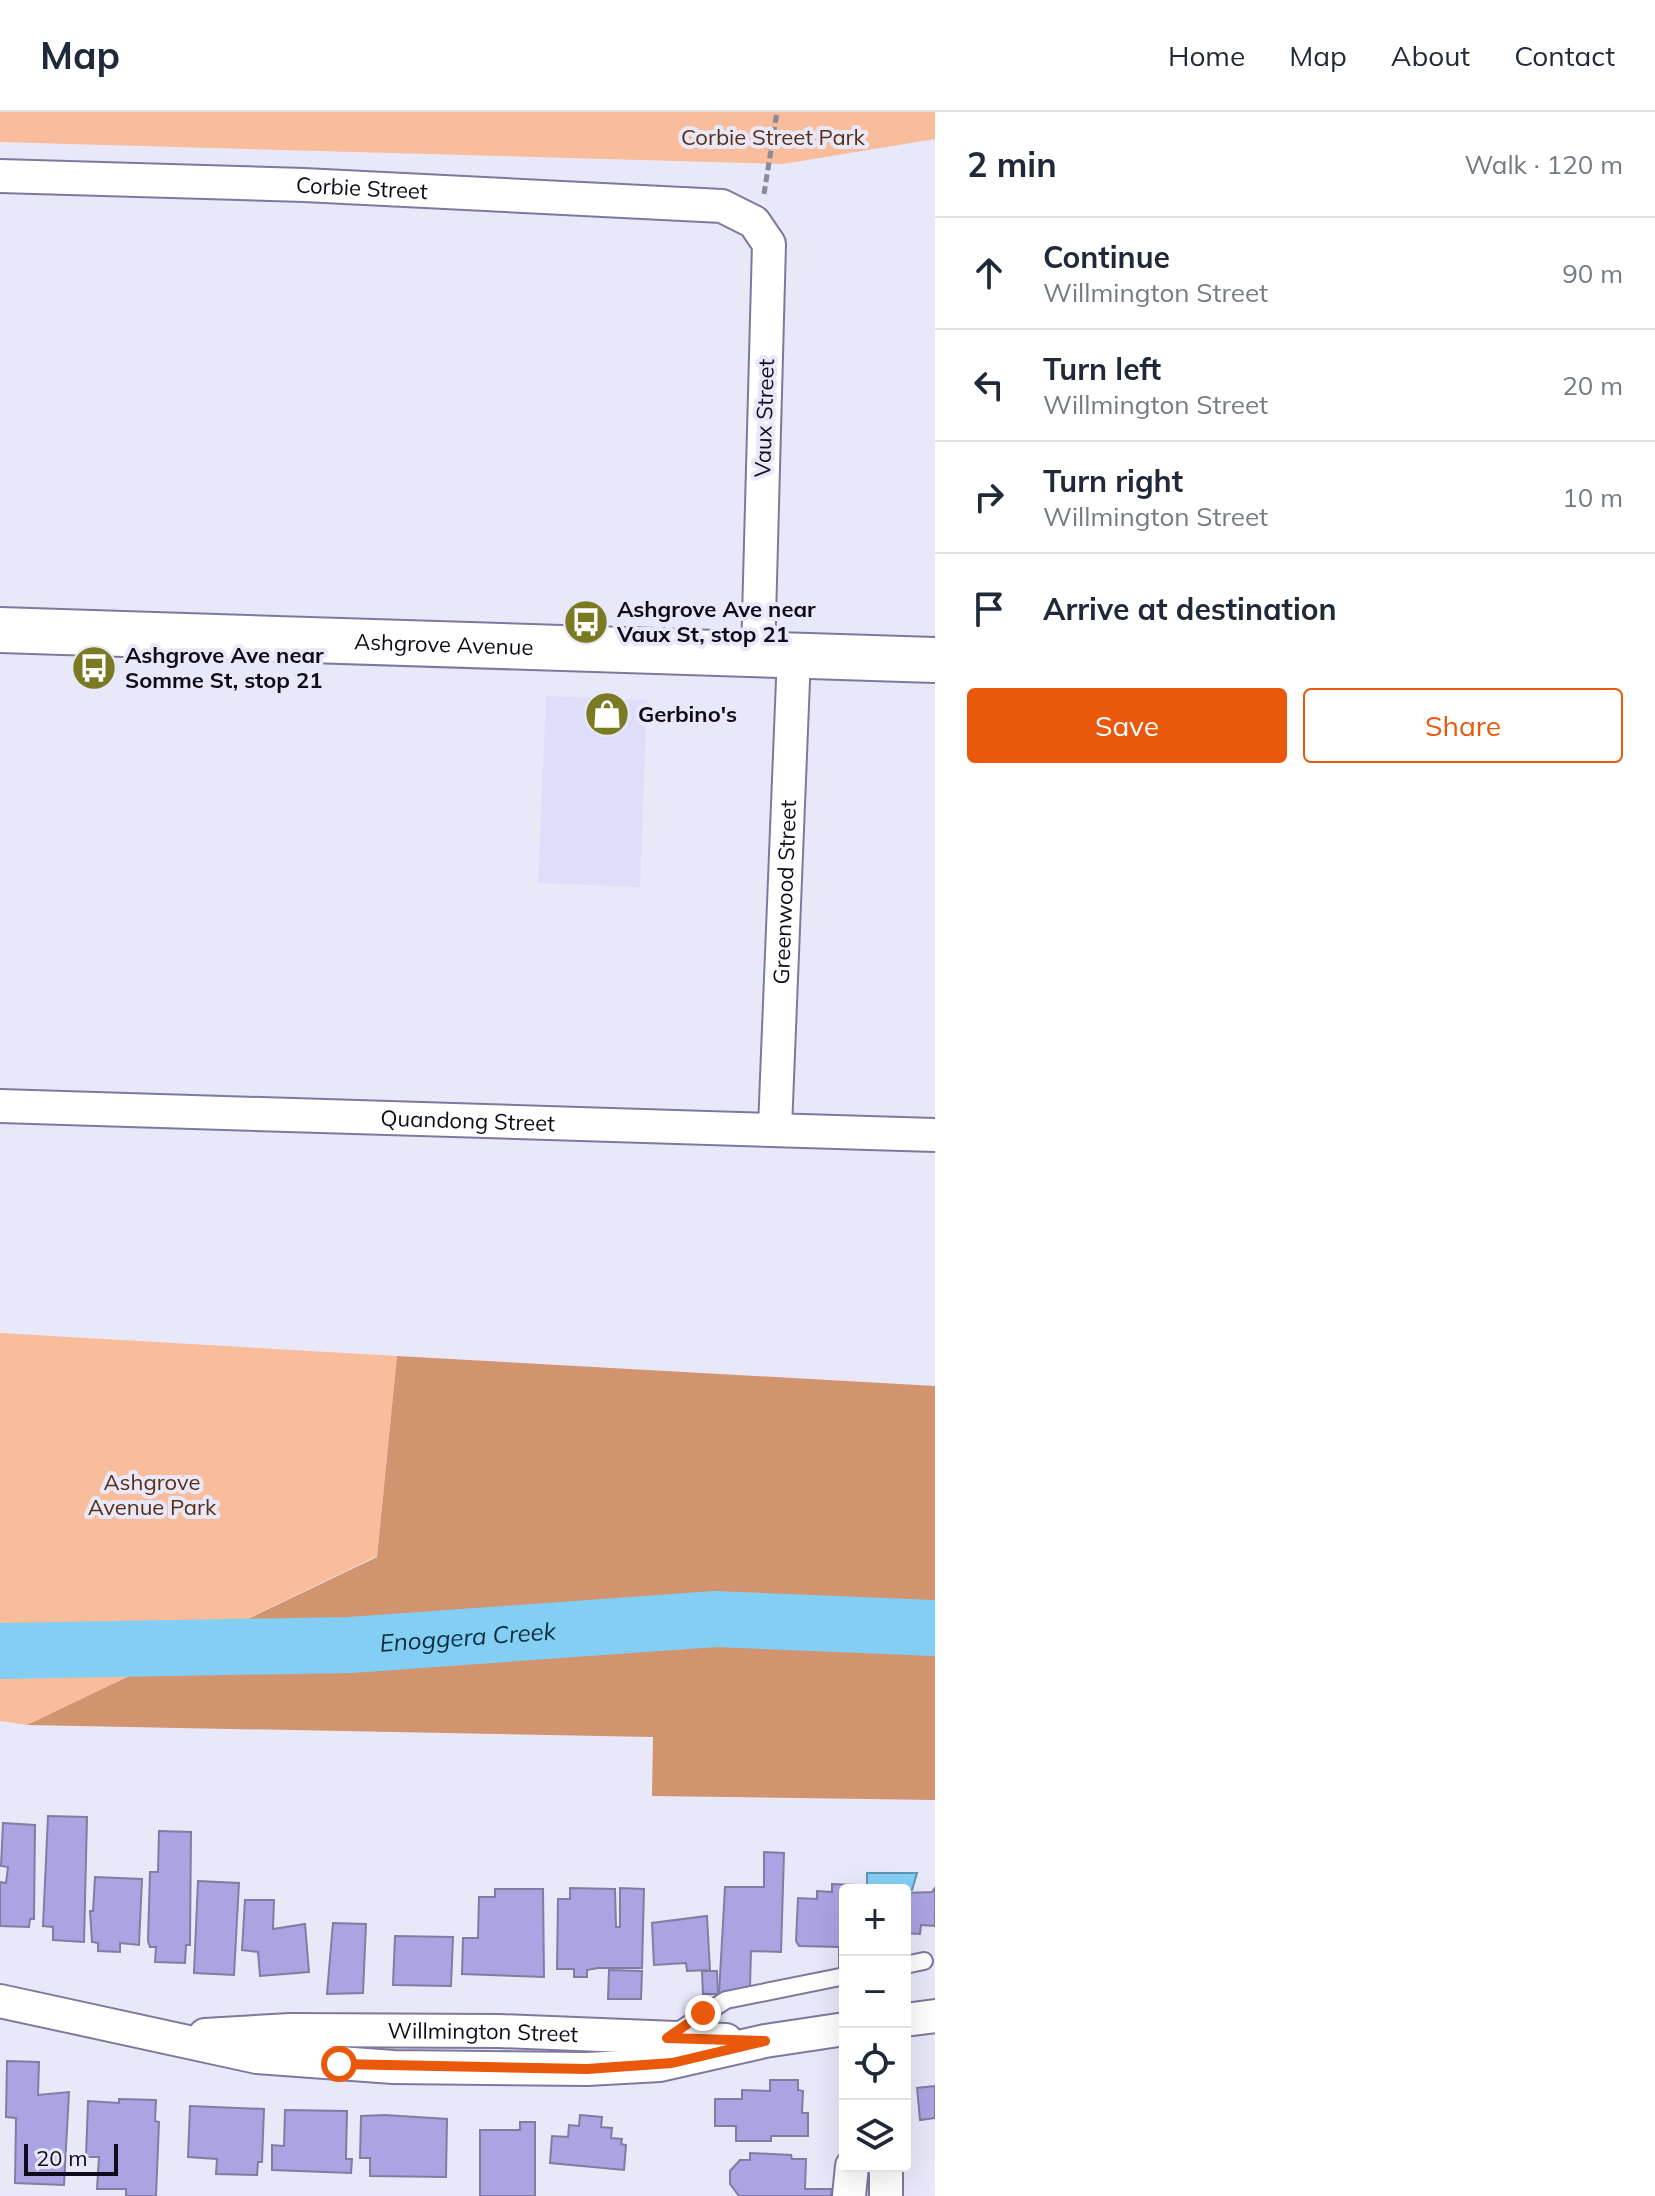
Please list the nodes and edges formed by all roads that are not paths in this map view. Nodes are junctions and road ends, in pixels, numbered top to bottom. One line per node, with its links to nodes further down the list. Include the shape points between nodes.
1 (0, 176): 2 (street, Corbie Street, via 722,206)
2 (764, 232): 4 (street, Vaux Street, via 769,244)
3 (0, 630): 4 (main road, Ashgrove Avenue)
4 (776, 655): 5 (main road, Ashgrove Avenue); 7 (street, Greenwood Street)
5 (935, 660)
6 (0, 1106): 7 (street, Quandong Street)
7 (775, 1128): 8 (street, Quandong Street)
8 (935, 1135)
9 (924, 1961): 10 (lane)
10 (911, 1964)
11 (839, 1977): 17 (lane, via 726,2000)
12 (0, 2001): 16 (street, Willmington Street)
13 (935, 2016): 14 (street)
14 (911, 2019)
15 (839, 2030): 18 (street, Willmington Street)
16 (155, 2036): 17 (street, Willmington Street, via 290,2030); 18 (street, Willmington Street, via 292,2061 489,2069 660,2065)
17 (667, 2038): 18 (street, Willmington Street)
18 (765, 2041)
19 (851, 2172): 21 (street)
20 (886, 2172): 22 (street)
21 (849, 2196)
22 (886, 2196)

